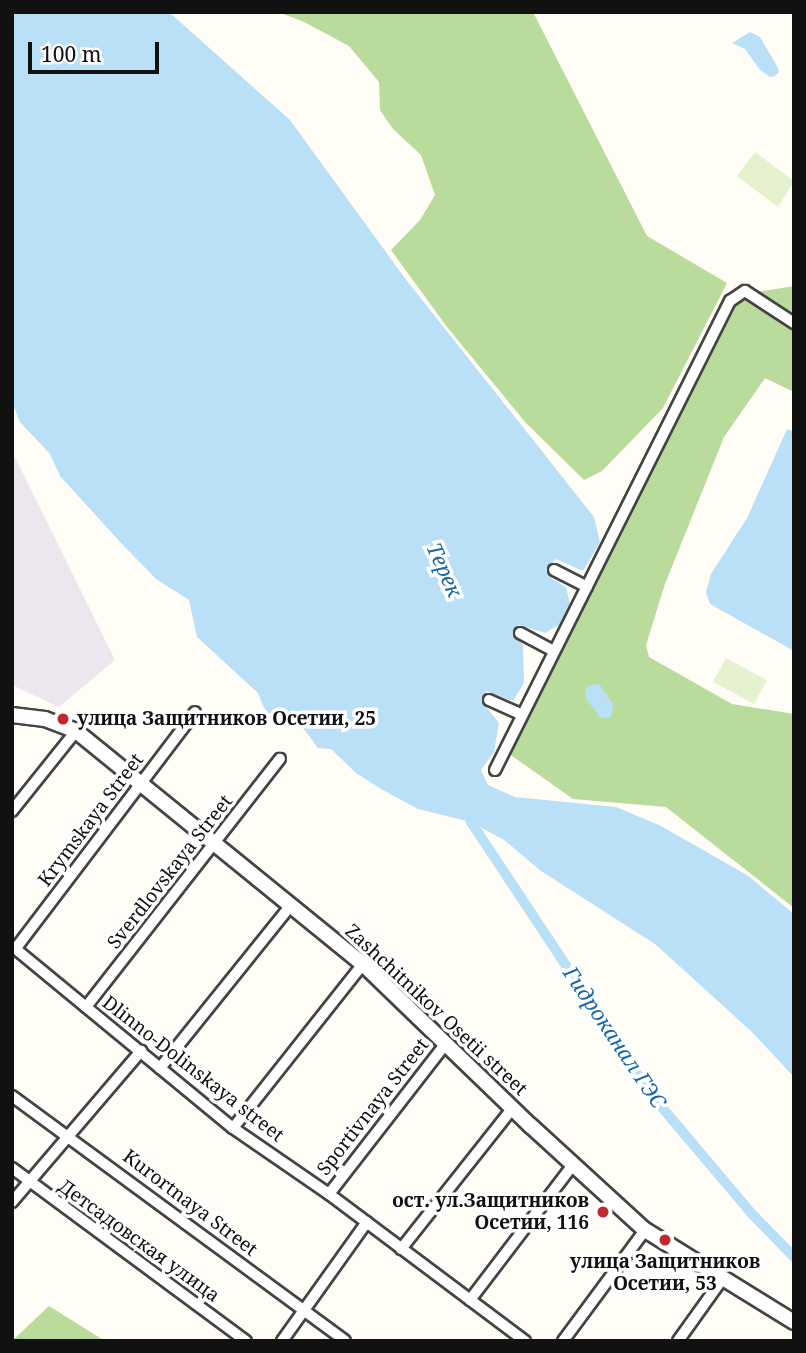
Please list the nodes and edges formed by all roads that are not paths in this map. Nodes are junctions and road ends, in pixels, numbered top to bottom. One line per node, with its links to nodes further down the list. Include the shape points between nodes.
1 (794, 323): 3 (street, via 745,291 730,301)
2 (554, 570): 3 (street)
3 (587, 587): 5 (street)
4 (520, 633): 5 (street)
5 (554, 651): 9 (street)
6 (489, 700): 9 (street)
7 (195, 712): 13 (street, Krymskaya Street)
8 (12, 715): 10 (street, Zashchitnikov Osetii street, via 45,719)
9 (522, 715): 12 (street)
10 (76, 731): 13 (street, Zashchitnikov Osetii street); 14 (street)
11 (280, 759): 15 (street, Sverdlovskaya Street)
12 (495, 770)
13 (142, 782): 15 (street, Zashchitnikov Osetii street); 17 (street, Krymskaya Street)
14 (12, 811)
15 (217, 842): 16 (street, Zashchitnikov Osetii street); 19 (street, Sverdlovskaya Street)
16 (291, 905): 18 (street, Zashchitnikov Osetii street); 22 (street)
17 (14, 947): 19 (street, Dlinno-Dolinskaya street)
18 (363, 964): 20 (street, Zashchitnikov Osetii street); 25 (street)
19 (86, 1007): 21 (street, Dlinno-Dolinskaya street)
20 (446, 1042): 24 (street, Zashchitnikov Osetii street); 30 (street, Sportivnaya Street)
21 (141, 1051): 22 (street, Dlinno-Dolinskaya street); 26 (street)
22 (160, 1068): 25 (street, Dlinno-Dolinskaya street)
23 (12, 1096): 26 (street, Kurortnaya Street)
24 (512, 1109): 27 (street, Zashchitnikov Osetii street); 34 (street)
25 (233, 1128): 30 (street, Dlinno-Dolinskaya street)
26 (67, 1134): 29 (street); 37 (street, Kurortnaya Street)
27 (573, 1165): 33 (street, Zashchitnikov Osetii street); 36 (street)
28 (12, 1168): 29 (street, Детсадовская улица)
29 (29, 1182): 31 (street); 39 (street, Детсадовская улица)
30 (329, 1194): 32 (street, Dlinno-Dolinskaya street)
31 (12, 1202)
32 (367, 1222): 34 (street, Dlinno-Dolinskaya street); 37 (street)
33 (645, 1230): 35 (street, Zashchitnikov Osetii street); 43 (street)
34 (401, 1249): 36 (street, Dlinno-Dolinskaya street)
35 (723, 1278): 38 (street, Zashchitnikov Osetii street); 44 (street)
36 (470, 1300): 42 (street, Dlinno-Dolinskaya street)
37 (303, 1309): 40 (street); 41 (street, Kurortnaya Street)
38 (794, 1322)
39 (246, 1341)
40 (282, 1341)
41 (345, 1341)
42 (525, 1341)
43 (563, 1341)
44 (678, 1341)

